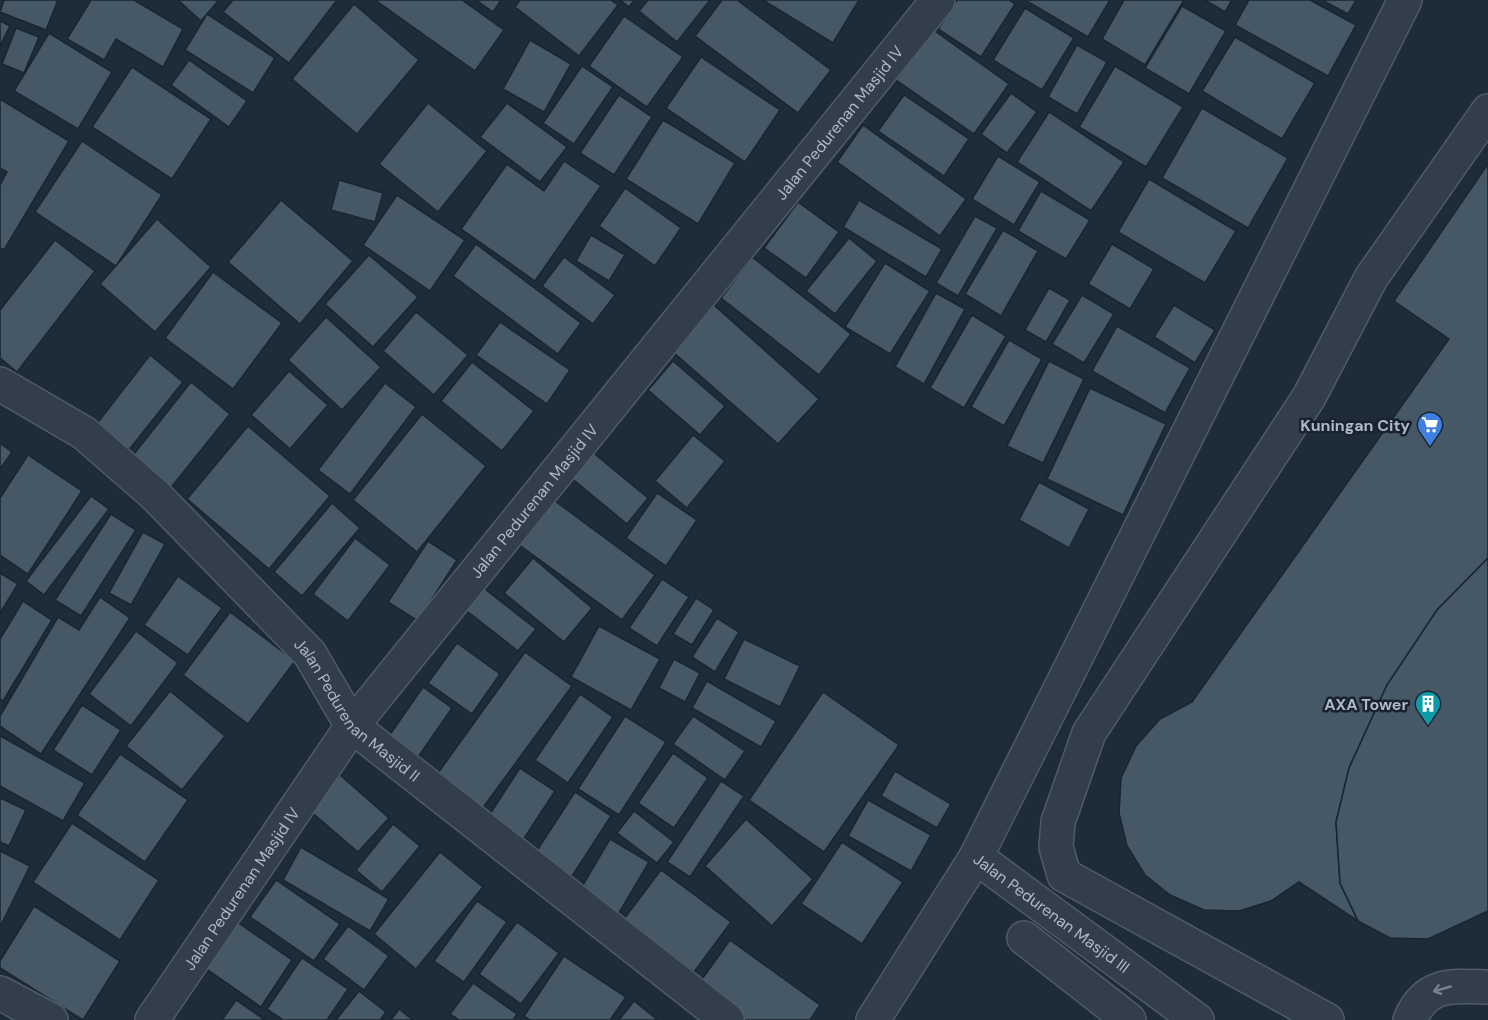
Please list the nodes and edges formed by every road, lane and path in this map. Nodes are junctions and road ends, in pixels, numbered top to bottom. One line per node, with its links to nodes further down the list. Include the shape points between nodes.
1 (938, 0): 5 (street, Jalan Pedurenan Masjid IV)
2 (1405, 0): 6 (street)
3 (1488, 111): 16 (street, via 1371,278 1309,397 1089,734 1058,822 1056,847 1064,875)
4 (0, 384): 5 (street, Jalan Pedurenan Masjid II, via 84,433 155,495 310,654)
5 (352, 726): 11 (street, Jalan Pedurenan Masjid IV); 12 (street, Jalan Pedurenan Masjid II)
6 (976, 857): 13 (street, Jalan Pedurenan Masjid III); 15 (street, Jalan Pedurenan Masjid III)
7 (1024, 938): 14 (street)
8 (1488, 987): 17 (street, one-way to 17, via 1435,990 1417,1004)
9 (0, 993): 10 (street)
10 (51, 1020)
11 (152, 1020)
12 (728, 1020)
13 (873, 1020)
14 (1129, 1020)
15 (1197, 1020)
16 (1328, 1020)
17 (1410, 1020)

